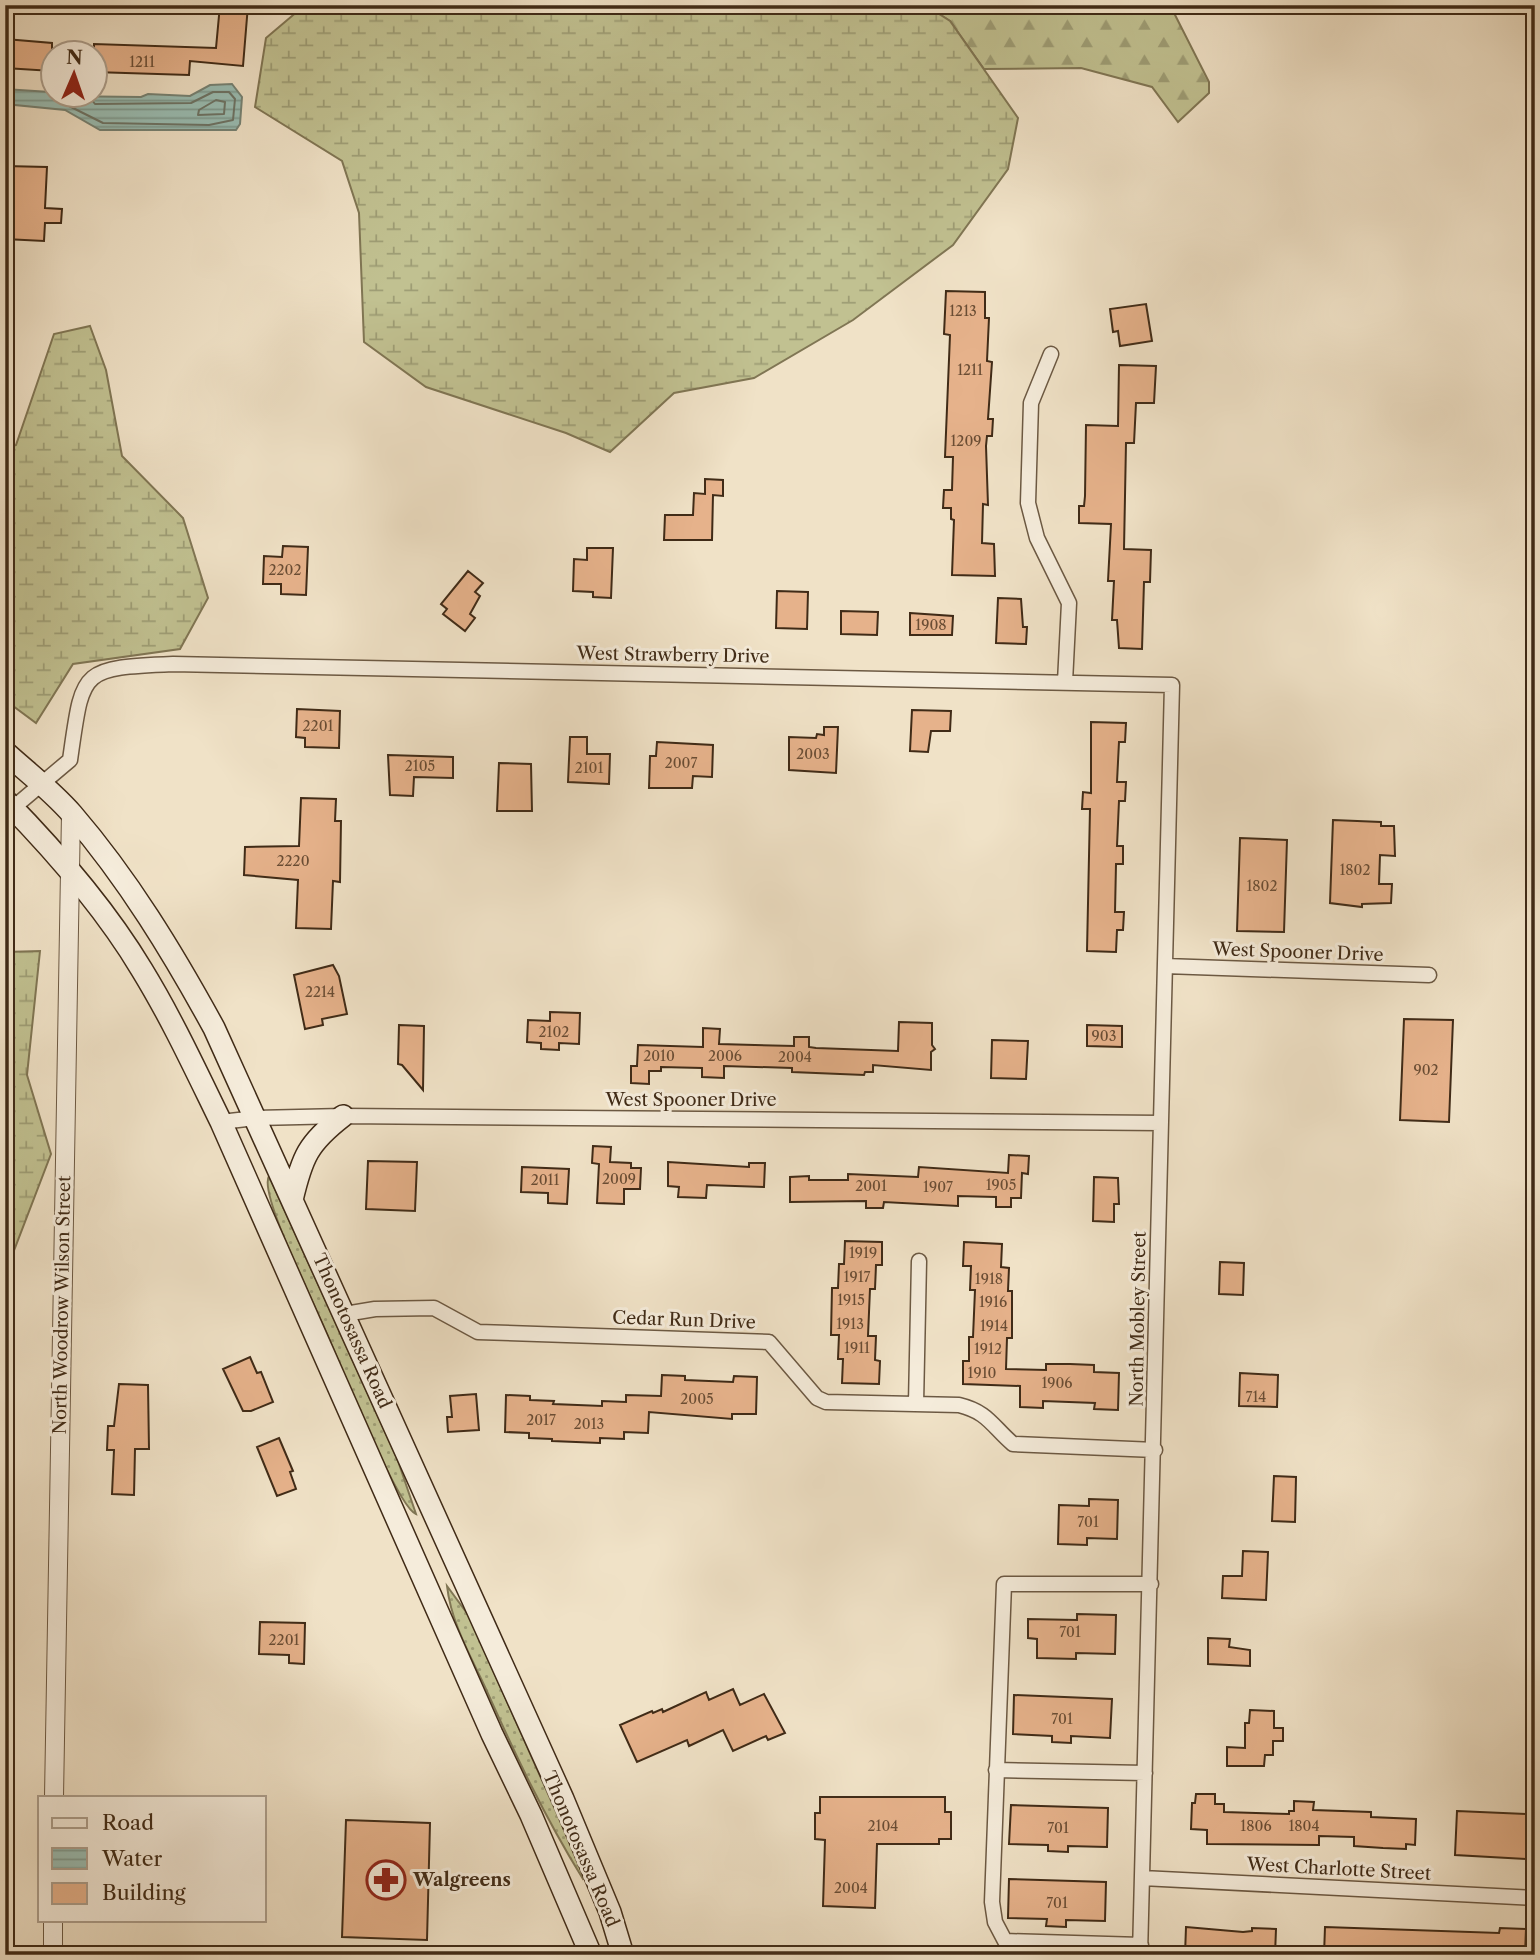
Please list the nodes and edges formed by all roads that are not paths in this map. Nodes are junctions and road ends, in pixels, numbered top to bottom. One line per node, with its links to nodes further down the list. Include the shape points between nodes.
1 (152, 5): 2 (street)
2 (166, 5)
3 (1051, 354): 4 (street, via 1031,402 1028,503 1037,538 1069,603)
4 (1065, 682): 5 (street, West Strawberry Drive); 7 (street, West Strawberry Drive, via 173,664 104,669 92,677 78,706 71,760)
5 (1172, 685): 11 (street, North Mobley Street)
6 (5, 752): 7 (main road, Thonotosassa Road)
7 (40, 784): 8 (street); 9 (main road, Thonotosassa Road)
8 (9, 804): 10 (main road, Thonotosassa Road)
9 (71, 813): 10 (street, North Woodrow Wilson Street); 14 (main road, Thonotosassa Road, via 146,911 174,957)
10 (71, 871): 15 (main road, Thonotosassa Road, via 141,968); 25 (street, North Woodrow Wilson Street)
11 (1165, 967): 12 (street, West Spooner Drive); 16 (street, North Mobley Street)
12 (1429, 975)
13 (343, 1116): 14 (street, West Spooner Drive); 16 (street, West Spooner Drive); 17 (main road, via 307,1150)
14 (256, 1118): 15 (street, West Spooner Drive); 17 (main road, Thonotosassa Road)
15 (221, 1122): 28 (main road, Thonotosassa Road)
16 (1161, 1123): 21 (street, North Mobley Street)
17 (292, 1200): 19 (main road, Thonotosassa Road)
18 (919, 1261): 20 (street)
19 (345, 1314): 20 (street, Cedar Run Drive, via 433,1308 478,1332 769,1342 817,1398 834,1403); 33 (main road, Thonotosassa Road, via 563,1799 610,1912)
20 (916, 1404): 21 (street, Cedar Run Drive, via 975,1409 1013,1444)
21 (1155, 1450): 22 (street, North Mobley Street)
22 (1151, 1584): 23 (street, via 1004,1584); 24 (street, North Mobley Street)
23 (996, 1770): 24 (street); 30 (street, via 992,1902 1005,1941)
24 (1145, 1773): 26 (street, North Mobley Street)
25 (54, 1796)
26 (1142, 1878): 27 (street, West Charlotte Street); 30 (street, North Mobley Street)
27 (1535, 1898)
28 (571, 1909): 32 (main road, Thonotosassa Road); 33 (main road)
29 (53, 1922): 31 (street)
30 (1141, 1950)
31 (53, 1955)
32 (591, 1955)
33 (621, 1955)

